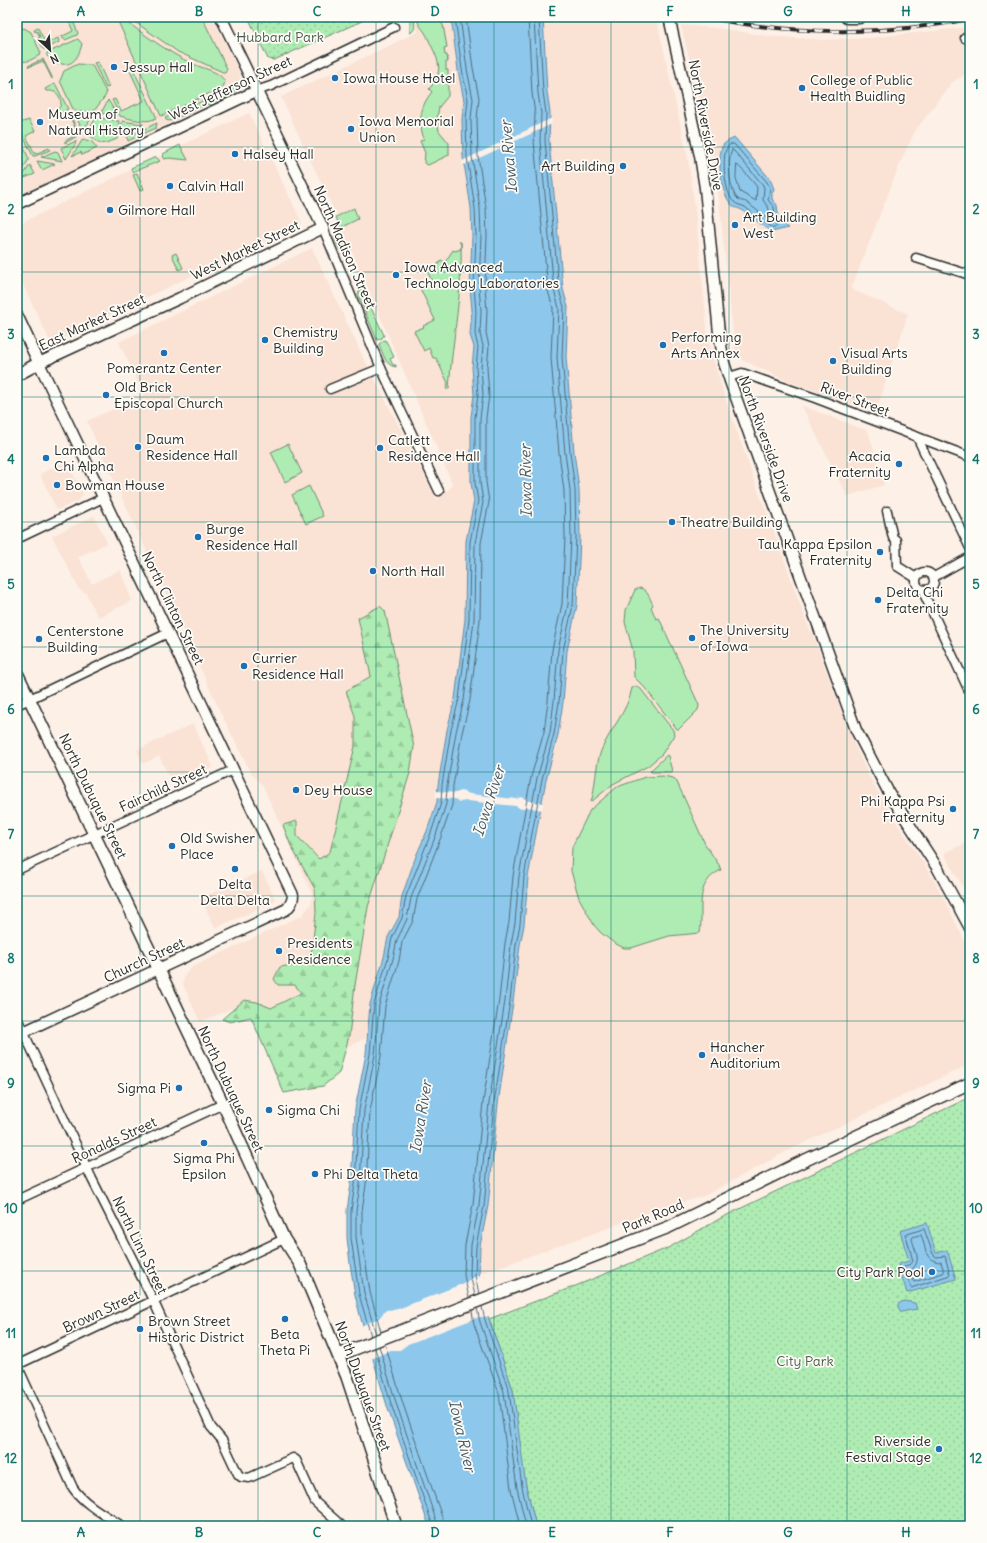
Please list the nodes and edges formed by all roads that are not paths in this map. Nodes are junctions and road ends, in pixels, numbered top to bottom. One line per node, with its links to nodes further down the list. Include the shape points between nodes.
1 (221, 17): 6 (street, North Madison Street)
2 (669, 17): 16 (street, North Riverside Drive, via 700,156 719,333)
3 (847, 17): 4 (main road)
4 (859, 17)
5 (394, 27): 6 (street, West Jefferson Street)
6 (256, 91): 7 (street, West Jefferson Street); 8 (street, North Madison Street)
7 (17, 204)
8 (323, 228): 11 (street, West Market Street); 14 (street, North Madison Street)
9 (916, 258): 10 (street)
10 (970, 275)
11 (180, 298): 13 (street, East Market Street)
12 (17, 316): 13 (main road, North Clinton Street)
13 (39, 363): 15 (main road, East Market Street); 21 (street, North Clinton Street)
14 (381, 368): 17 (street); 20 (street, North Madison Street)
15 (17, 375)
16 (729, 377): 18 (street, River Street, via 742,373); 38 (street, North Riverside Drive, via 856,730 889,793 942,875)
17 (330, 389)
18 (916, 437): 19 (street, River Street); 24 (street)
19 (970, 457)
20 (439, 491)
21 (103, 498): 23 (street); 29 (street, North Clinton Street)
22 (888, 511): 27 (street, via 893,538 896,540 898,566)
23 (17, 539)
24 (970, 548)
25 (970, 557): 26 (street)
26 (934, 577): 27 (street, via 924,571); 28 (street, via 933,586)
27 (916, 578): 28 (street, via 919,588)
28 (925, 590): 31 (street, via 925,596)
29 (168, 633): 32 (street); 34 (street, North Clinton Street)
30 (17, 673): 32 (main road, North Dubuque Street)
31 (970, 693)
32 (30, 699): 33 (street); 35 (main road, North Dubuque Street)
33 (17, 705)
34 (233, 770): 35 (street, Fairchild Street, via 106,830); 37 (street, North Clinton Street, via 293,895 291,905)
35 (94, 833): 36 (street, Fairchild Street); 39 (main road, North Dubuque Street)
36 (17, 870)
37 (283, 910): 39 (street, Church Street)
38 (970, 928)
39 (158, 968): 41 (street, Church Street); 43 (main road, North Dubuque Street)
40 (17, 1018): 41 (street, North Linn Street)
41 (20, 1034): 44 (street, North Linn Street)
42 (970, 1083): 48 (main road, Park Road, via 669,1227)
43 (223, 1104): 44 (street, Ronalds Street); 46 (main road, North Dubuque Street)
44 (87, 1167): 45 (street, Ronalds Street); 47 (street, North Linn Street)
45 (17, 1200)
46 (284, 1238): 47 (street, Brown Street); 48 (main road, North Dubuque Street, via 300,1264)
47 (153, 1300): 49 (street, Brown Street); 51 (street, North Linn Street, via 211,1427 222,1440 238,1474 249,1478 293,1458 315,1502)
48 (339, 1355): 52 (main road, North Dubuque Street)
49 (17, 1365): 50 (street, via 73,1488 88,1504)
50 (122, 1526)
51 (342, 1526)
52 (396, 1526)

